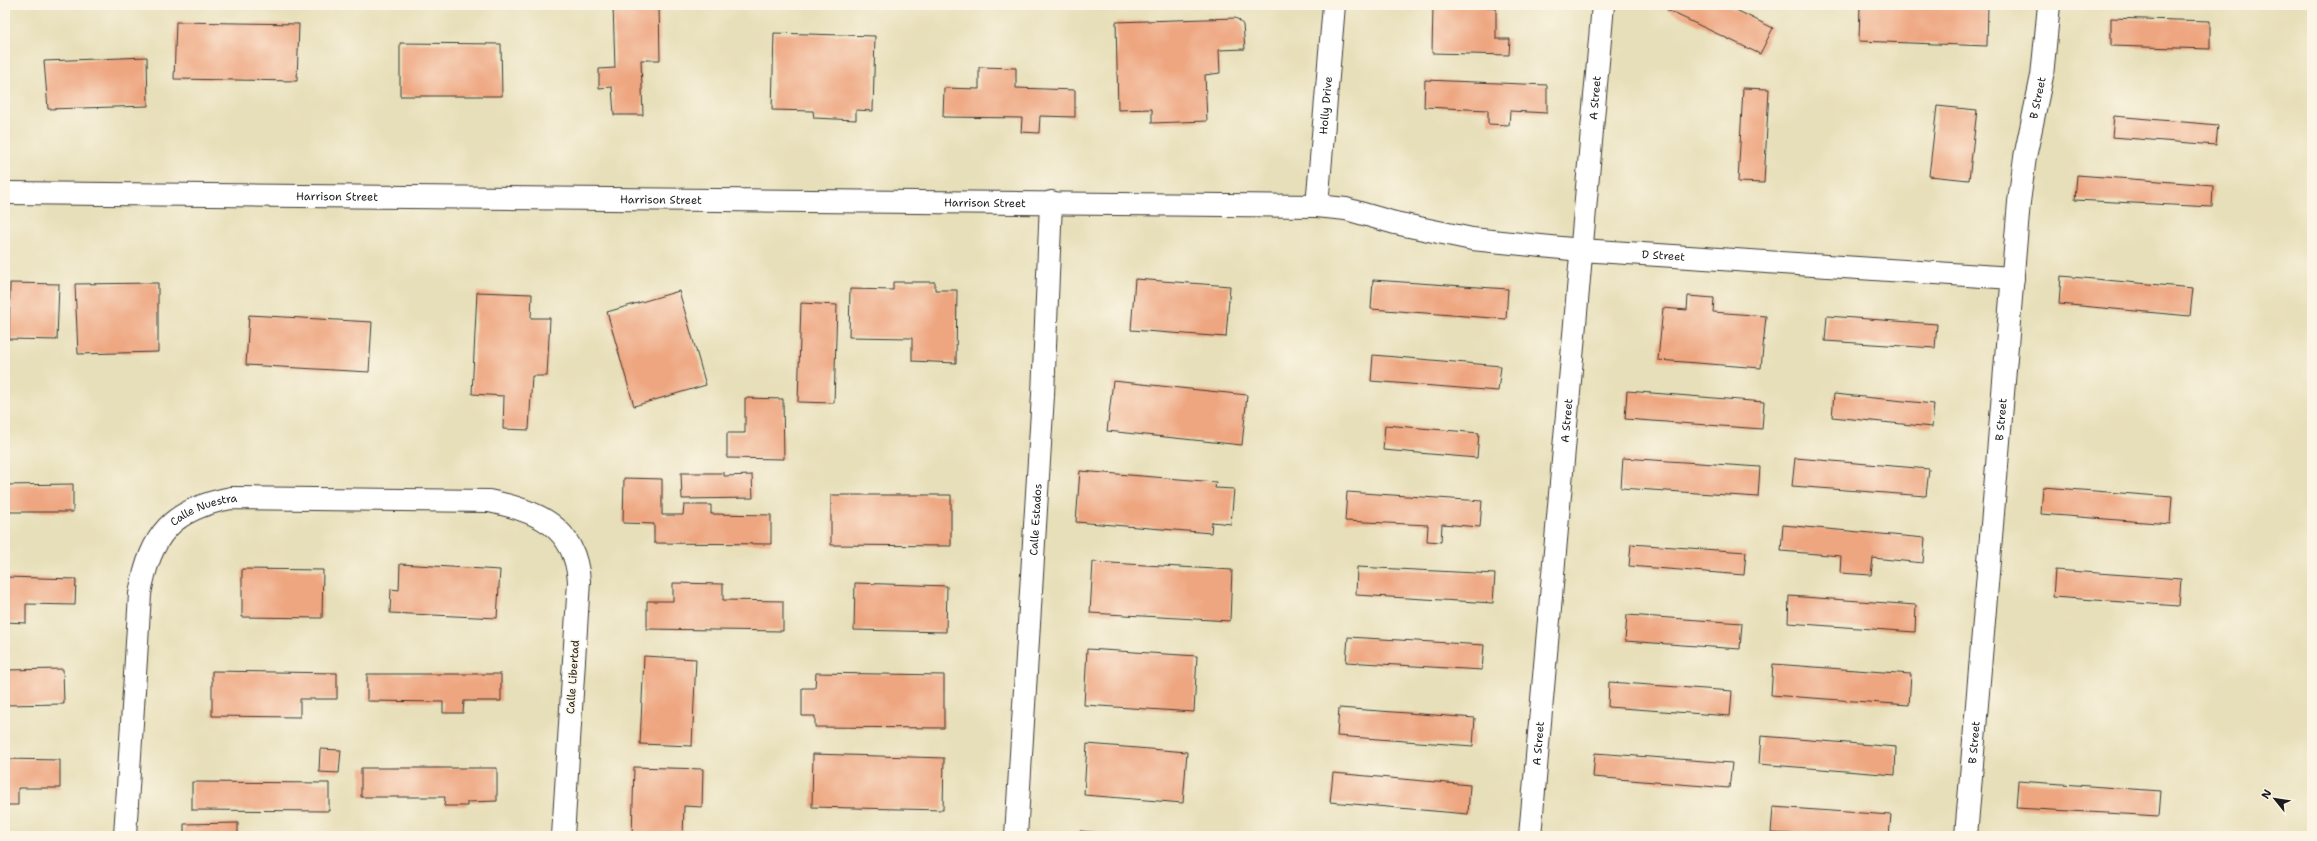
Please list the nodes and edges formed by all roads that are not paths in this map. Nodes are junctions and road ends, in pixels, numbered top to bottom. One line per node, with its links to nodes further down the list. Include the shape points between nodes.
1 (1334, 5): 6 (street, Holly Drive)
2 (1603, 5): 7 (street, A Street)
3 (2049, 5): 8 (street, B Street, via 2042,76 2025,157)
4 (5, 193): 5 (street, Harrison Street)
5 (1051, 202): 6 (street, Harrison Street); 12 (street, Calle Estados, via 1043,395)
6 (1317, 206): 7 (street, D Street, via 1346,209 1395,224 1451,236)
7 (1581, 250): 8 (street, D Street); 13 (street, A Street)
8 (2013, 278): 14 (street, B Street)
9 (554, 526): 10 (street, Calle Nuestra, via 522,509 489,500 231,498 198,506 183,514 168,525 158,540 143,574); 11 (street, Calle Libertad, via 573,550 579,581)
10 (125, 836)
11 (563, 836)
12 (1016, 836)
13 (1530, 836)
14 (1966, 836)

